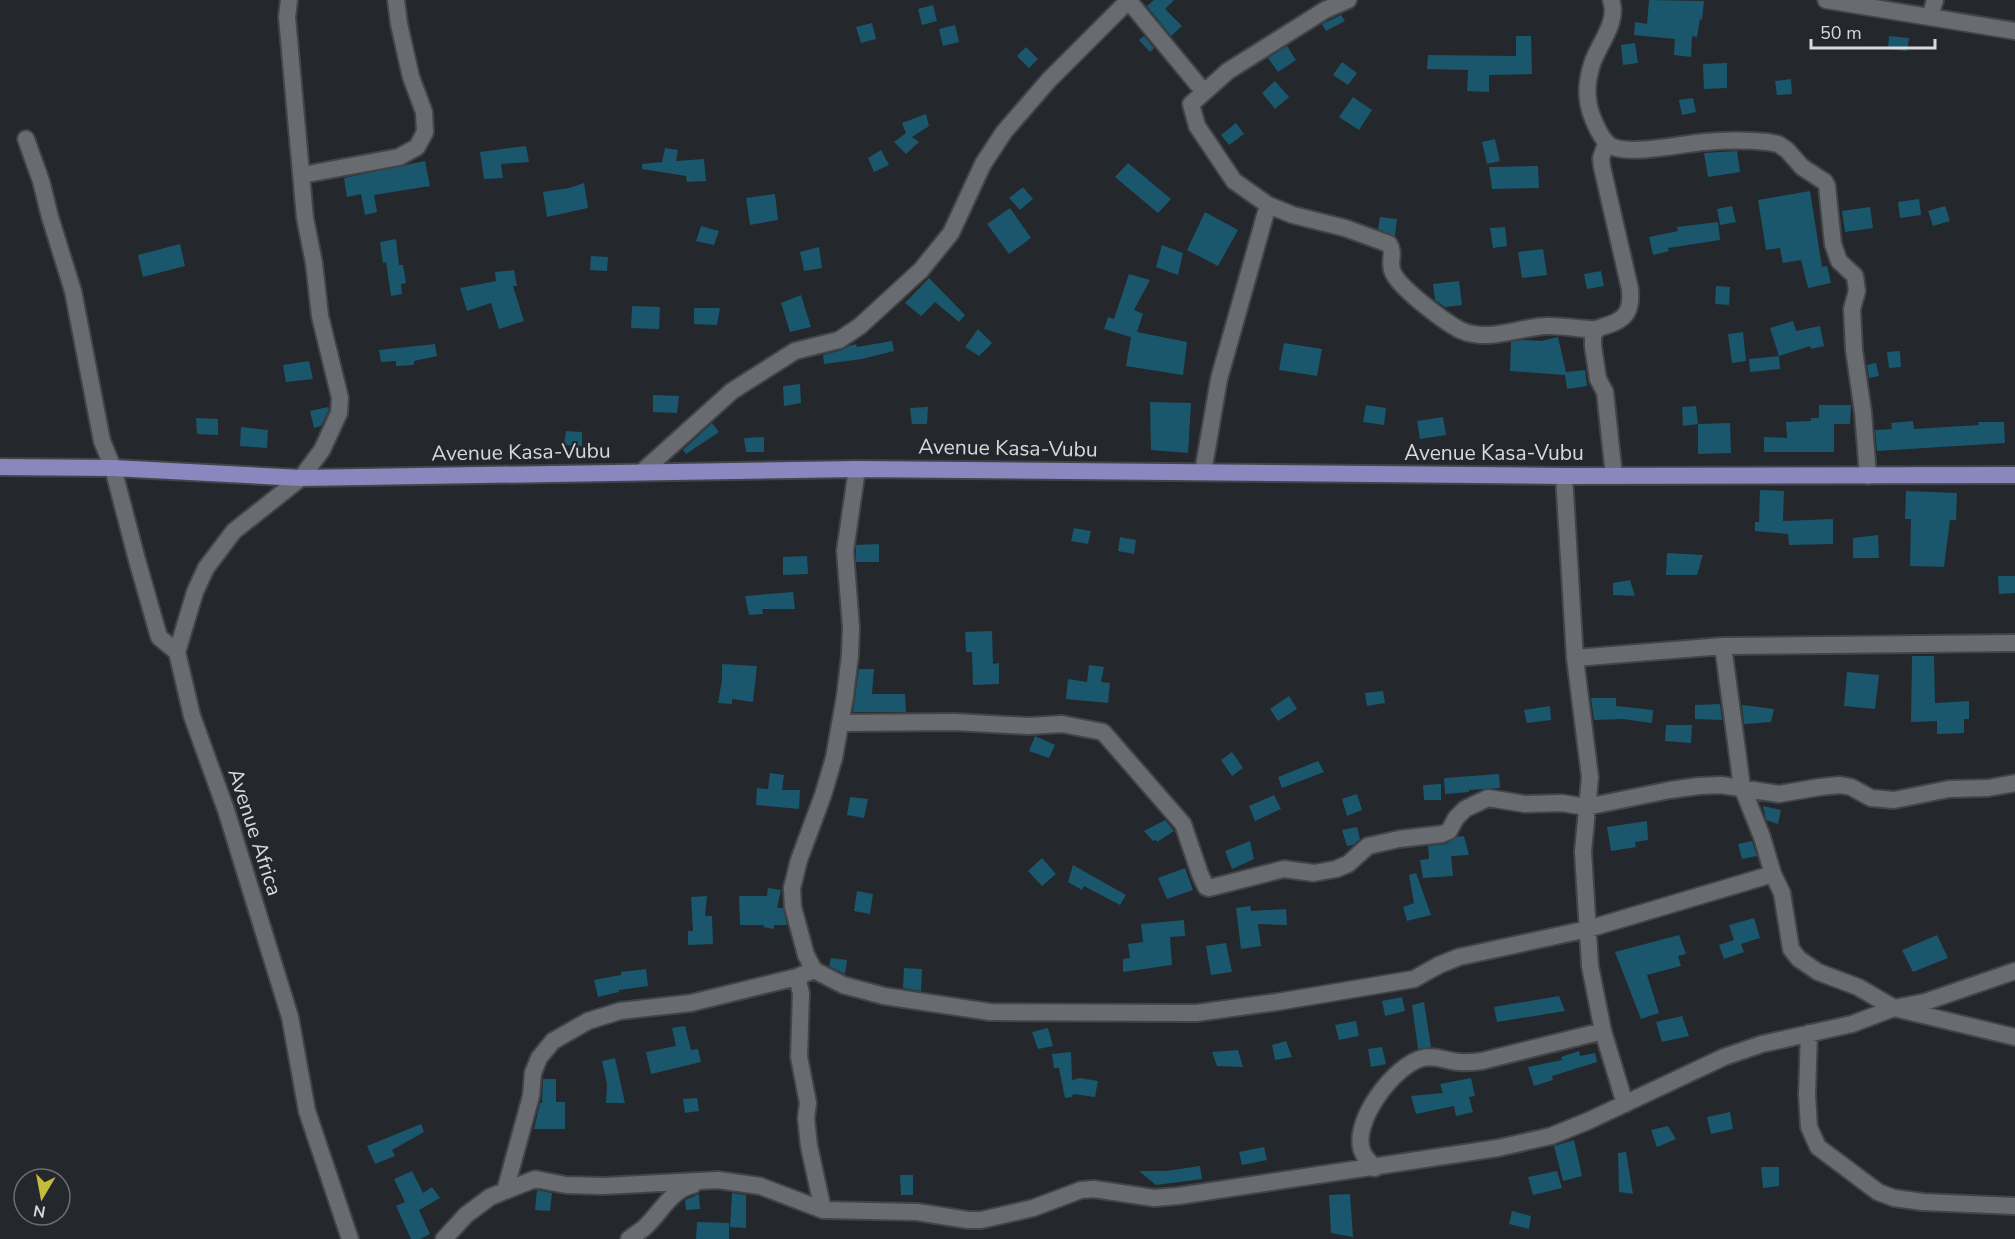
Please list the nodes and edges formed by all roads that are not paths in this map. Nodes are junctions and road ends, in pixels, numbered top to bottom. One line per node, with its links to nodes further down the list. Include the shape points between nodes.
1 (289, 0): 13 (street, Avenue Africa, via 287,17)
2 (396, 0): 13 (street, via 411,77 424,112 425,132 417,147 399,157)
3 (1129, 0): 10 (street); 19 (street, via 1049,80 1004,132 983,164 951,233 921,270 839,340 795,351 732,391)
4 (1348, 0): 10 (street, via 1325,10 1228,71)
5 (1611, 0): 12 (street, via 1614,17 1589,72 1587,100)
6 (1826, 0): 8 (street)
7 (1935, 0): 8 (street)
8 (1930, 17): 9 (street)
9 (2015, 31)
10 (1204, 92): 14 (street, via 1191,104 1197,126 1234,181)
11 (26, 139): 17 (street, via 74,291 102,441)
12 (1606, 144): 15 (street, via 1602,167 1631,302 1621,319); 24 (street, via 1636,149 1706,141 1768,142 1787,150 1802,167 1825,182 1833,244 1839,261 1856,281 1852,309 1854,350)
13 (302, 175): 25 (street, Avenue Africa, via 320,316 340,398 334,427)
14 (1268, 206): 15 (street, via 1389,244 1393,249 1392,270 1408,292 1461,330 1472,334 1506,334 1546,326); 20 (street, via 1220,379)
15 (1596, 330): 23 (street, via 1593,346 1598,379 1605,392)
16 (0, 467): 17 (highway, Avenue Kasa-Vubu)
17 (113, 468): 25 (highway, Avenue Kasa-Vubu); 28 (street, via 159,637)
18 (857, 469): 19 (highway, Avenue Kasa-Vubu); 20 (highway, Avenue Kasa-Vubu); 30 (street, via 845,551 850,646)
19 (642, 472): 25 (highway, Avenue Kasa-Vubu)
20 (1203, 472): 22 (highway, Avenue Kasa-Vubu)
21 (2015, 475): 24 (highway, Avenue Kasa-Vubu)
22 (1564, 476): 23 (highway, Avenue Kasa-Vubu); 29 (street)
23 (1614, 476): 24 (highway, Avenue Kasa-Vubu)
24 (1868, 476)
25 (301, 478): 28 (street, Avenue Africa, via 234,531 220,547 195,592)
26 (2015, 643): 27 (street)
27 (1723, 646): 29 (street); 32 (street)
28 (177, 652): 49 (street, Avenue Africa, via 192,716 226,810 290,1017 307,1111)
29 (1575, 658): 33 (street, via 1590,777)
30 (840, 723): 33 (street, via 1062,724 1103,732 1183,824 1200,874 1209,888 1284,869 1326,873 1348,864 1368,846 1449,831 1465,809 1488,798); 36 (street, via 831,768 792,888 793,907)
31 (2015, 783): 32 (street, via 1949,789 1894,800 1871,798 1846,785 1779,794)
32 (1742, 787): 33 (street, via 1699,786); 34 (street)
33 (1586, 807): 35 (street, via 1582,852)
34 (1773, 874): 35 (street); 39 (street, via 1782,893 1791,949 1799,959)
35 (1588, 929): 36 (street, via 1459,957 1414,979 1196,1013 990,1012 884,996 843,985); 40 (street, via 1590,966)
36 (814, 970): 38 (street)
37 (2015, 971): 39 (street, via 1925,1002)
38 (797, 977): 46 (street, via 691,1003 631,1008 588,1021 554,1041 538,1058 533,1073 531,1096); 48 (street, via 801,993 799,1057 808,1103 809,1146)
39 (1894, 1008): 41 (street, via 1852,1024); 42 (street)
40 (1603, 1031): 43 (street); 44 (street, via 1482,1062 1421,1058 1396,1074 1370,1108 1362,1126 1362,1152)
41 (1809, 1033): 43 (street, via 1724,1057); 47 (street, via 1809,1127 1818,1147 1878,1192 1894,1198)
42 (2015, 1037)
43 (1625, 1104): 44 (street, via 1551,1136)
44 (1375, 1167): 48 (street, via 1154,1198 1081,1190 1033,1208 981,1220 917,1212)
45 (718, 1180): 46 (street, via 603,1186 535,1179); 48 (street, via 760,1186); 51 (street, via 683,1188)
46 (505, 1191): 50 (street, via 477,1206)
47 (2015, 1206)
48 (823, 1210)
49 (350, 1239)
50 (444, 1239)
51 (629, 1239)

